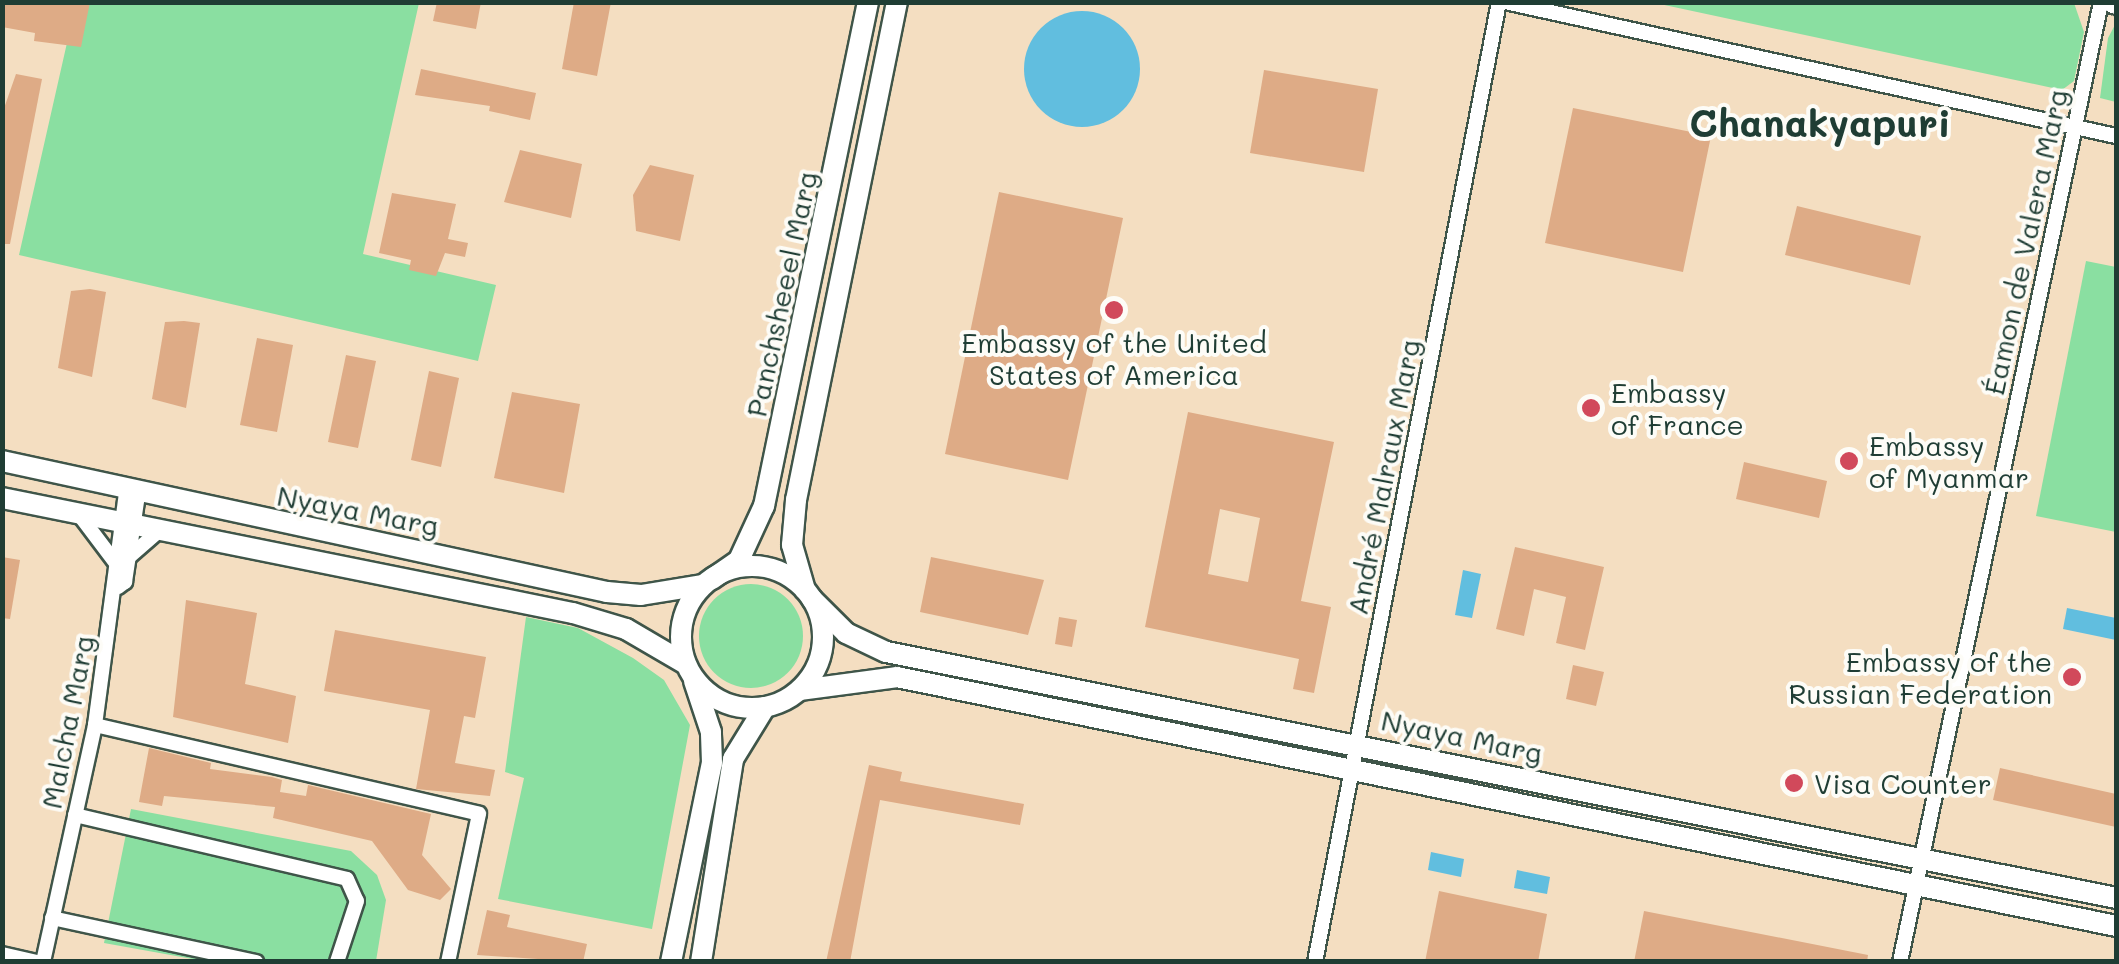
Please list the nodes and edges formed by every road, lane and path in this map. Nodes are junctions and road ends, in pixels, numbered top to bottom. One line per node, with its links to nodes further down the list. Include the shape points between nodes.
1 (868, 2): 14 (street, Panchsheeel Marg, via 764,506 738,560)
2 (897, 2): 15 (street, via 796,500 792,545)
3 (1502, 2): 5 (street); 20 (street, André Malraux Marg)
4 (2101, 2): 5 (street, Éamon de Valera Marg)
5 (2074, 128): 6 (street); 23 (street, Éamon de Valera Marg)
6 (2116, 136)
7 (2, 461): 8 (street, Nyaya Marg)
8 (132, 493): 11 (street, Malcha Marg); 14 (street, Nyaya Marg, via 613,593)
9 (2, 498): 10 (street, Nyaya Marg)
10 (81, 517): 11 (street, Nyaya Marg); 13 (street)
11 (127, 526): 12 (street, Nyaya Marg); 13 (street, Malcha Marg)
12 (158, 532): 13 (street); 16 (street, Nyaya Marg, via 574,613 626,629)
13 (122, 560): 19 (street, Malcha Marg, via 125,582 118,587)
14 (708, 582): 15 (street, via 750,566 790,577); 16 (street, via 682,622)
15 (809, 595): 17 (street, via 822,647); 20 (street, Nyaya Marg, via 846,633 886,652)
16 (689, 670): 18 (street, via 712,696 737,707); 33 (street, via 711,732 712,764)
17 (800, 690): 18 (street); 21 (street, Nyaya Marg, via 897,677)
18 (765, 707): 34 (street, via 733,758)
19 (95, 726): 22 (street, Malcha Marg); 32 (street, via 479,814)
20 (1358, 743): 21 (street, André Malraux Marg); 23 (street, Nyaya Marg)
21 (1352, 769): 24 (street, Nyaya Marg); 35 (street, André Malraux Marg)
22 (75, 816): 26 (street, Malcha Marg); 31 (street, via 347,879 357,900)
23 (1923, 856): 24 (street, Éamon de Valera Marg); 25 (street, Nyaya Marg)
24 (1917, 885): 27 (street, Nyaya Marg); 36 (street, Éamon de Valera Marg)
25 (2116, 898)
26 (52, 918): 29 (street, Malcha Marg); 30 (street)
27 (2116, 926)
28 (2, 954): 29 (street)
29 (40, 962)
30 (256, 962)
31 (337, 962)
32 (448, 962)
33 (671, 962)
34 (701, 962)
35 (1315, 962)
36 (1900, 962)

